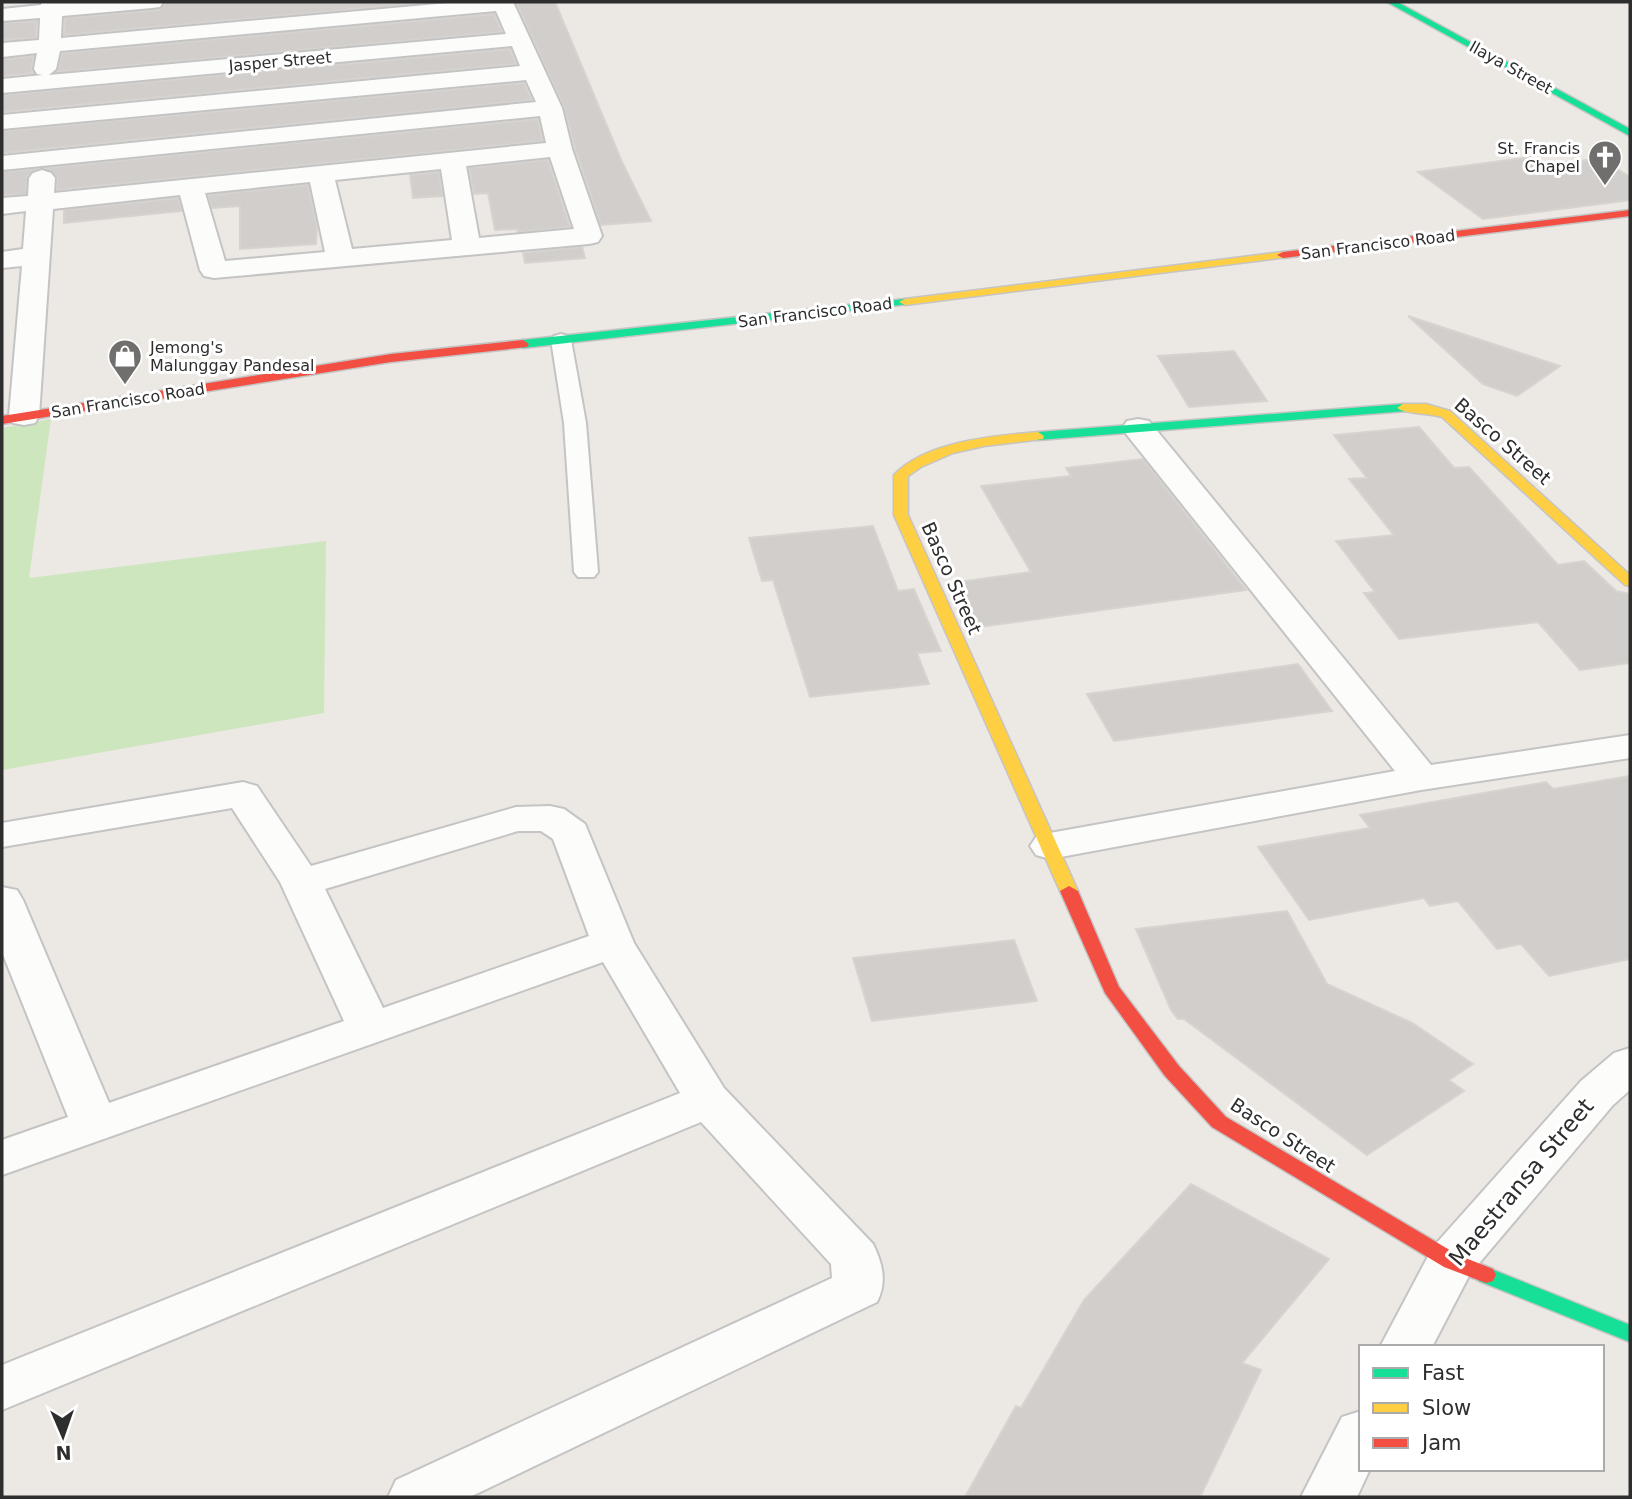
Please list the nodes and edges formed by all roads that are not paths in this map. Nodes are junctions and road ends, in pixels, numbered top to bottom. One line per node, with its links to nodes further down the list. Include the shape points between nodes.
1 (152, 2): 4 (street)
2 (1391, 2): 15 (street, Ilaya Street)
3 (503, 3): 6 (street); 7 (street)
4 (52, 6): 5 (street); 7 (street)
5 (2, 15)
6 (519, 39): 9 (street); 10 (street, Jasper Street)
7 (50, 45): 8 (street); 10 (street)
8 (2, 50)
9 (534, 72): 12 (street); 13 (street)
10 (42, 83): 11 (street, Jasper Street); 13 (street)
11 (2, 86)
12 (550, 108): 16 (street); 17 (street)
13 (44, 118): 14 (street); 17 (street)
14 (2, 122)
15 (1630, 133)
16 (560, 149): 18 (street); 25 (street, via 589,236)
17 (43, 159): 19 (street); 22 (street)
18 (452, 160): 20 (street); 25 (street)
19 (2, 163)
20 (321, 174): 21 (street); 27 (street)
21 (191, 188): 22 (street); 27 (street, via 214,270)
22 (40, 202): 23 (street); 26 (street)
23 (2, 206)
24 (1630, 213): 31 (street, San Francisco Road)
25 (467, 247): 27 (street)
26 (36, 256): 28 (street); 29 (street)
27 (340, 258)
28 (2, 260)
29 (32, 309): 30 (street); 32 (street)
30 (2, 313)
31 (561, 340): 33 (street, San Francisco Road, via 391,358); 35 (lane, via 575,423)
32 (15, 350): 33 (street)
33 (13, 418)
34 (1138, 428): 36 (street, Basco Street, via 1382,408 1426,408 1446,414); 38 (street); 40 (street, Basco Street, via 992,440 941,450 901,475 901,515)
35 (586, 572)
36 (1630, 582)
37 (1630, 747): 38 (street)
38 (1421, 778): 40 (street)
39 (2, 835): 41 (street, via 243,794)
40 (1050, 846): 49 (street, Basco Street, via 1111,989 1172,1071 1219,1122)
41 (301, 882): 43 (street, via 516,819 550,818 571,833); 44 (street)
42 (2, 900): 47 (street)
43 (613, 943): 44 (street); 46 (street)
44 (370, 1028): 47 (street)
45 (1630, 1064): 49 (street, Maestransa Street, via 1597,1093)
46 (708, 1100): 52 (street); 54 (street, via 855,1258 859,1288)
47 (95, 1125): 48 (street)
48 (2, 1158)
49 (1451, 1261): 50 (street, Basco Street); 51 (street, Maestransa Street)
50 (1630, 1334)
51 (1407, 1345)
52 (2, 1388)
53 (1359, 1437): 55 (street)
54 (416, 1497)
55 (1329, 1497)

